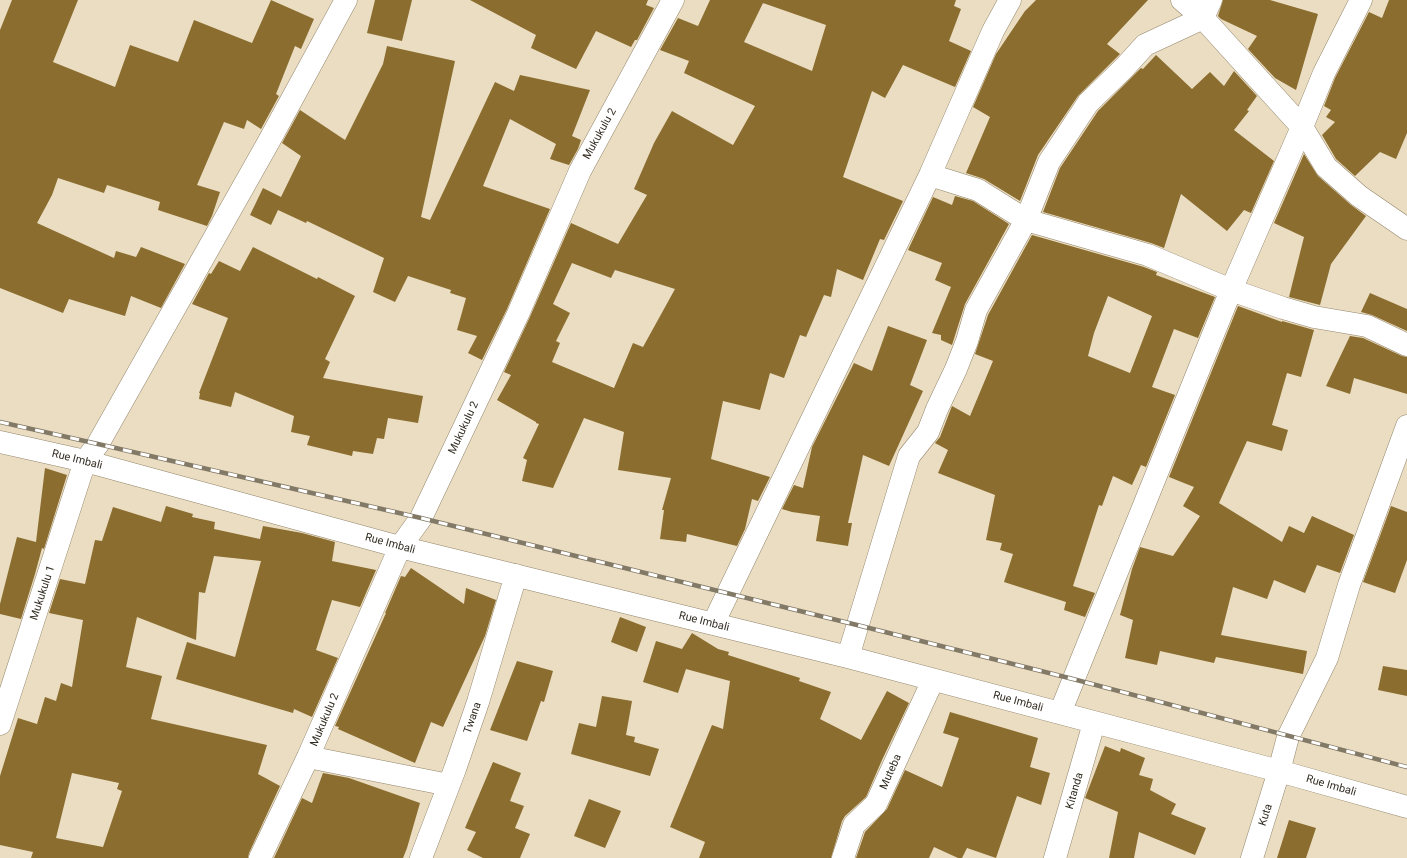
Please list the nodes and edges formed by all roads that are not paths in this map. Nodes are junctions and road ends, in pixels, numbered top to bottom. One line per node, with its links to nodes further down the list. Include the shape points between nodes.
1 (346, 0): 15 (street, Mukukulu 1, via 175,309 98,444)
2 (673, 0): 16 (street, Mukukulu 2, via 580,170 518,314 421,518)
3 (1010, 0): 8 (street, via 993,31)
4 (1182, 0): 6 (street)
5 (1361, 0): 7 (street, via 1324,74)
6 (1207, 9): 7 (street); 9 (street, via 1145,45 1088,103 1049,162)
7 (1302, 127): 10 (street, via 1326,167 1359,196); 11 (street)
8 (930, 175): 9 (street, via 978,190); 18 (street)
9 (1026, 220): 11 (street, via 1148,255); 19 (street, via 976,310 956,369 928,432 909,456)
10 (1407, 229)
11 (1231, 290): 12 (street, via 1314,317 1367,326); 21 (street)
12 (1407, 345)
13 (1407, 426): 25 (street, Kuta, via 1349,585 1327,658 1288,736)
14 (0, 442): 15 (street, Rue Imbali)
15 (85, 461): 16 (street, Rue Imbali); 23 (street, Mukukulu 1)
16 (400, 547): 17 (street, Rue Imbali); 24 (street, Mukukulu 2)
17 (516, 575): 18 (street, Rue Imbali); 26 (street, Twana, via 478,702)
18 (713, 624): 19 (street, Rue Imbali)
19 (848, 657): 20 (street, Rue Imbali)
20 (933, 680): 21 (street, Rue Imbali); 30 (street, Muteba, via 876,804 854,825)
21 (1060, 713): 22 (street, Rue Imbali)
22 (1094, 723): 25 (street, Rue Imbali); 31 (street, Kitanda)
23 (0, 724)
24 (308, 757): 26 (street); 28 (street, Mukukulu 2)
25 (1280, 771): 27 (street, Rue Imbali); 32 (street, Kuta)
26 (449, 785): 29 (street, Twana)
27 (1407, 807)
28 (260, 858)
29 (421, 858)
30 (843, 858)
31 (1055, 858)
32 (1252, 858)

